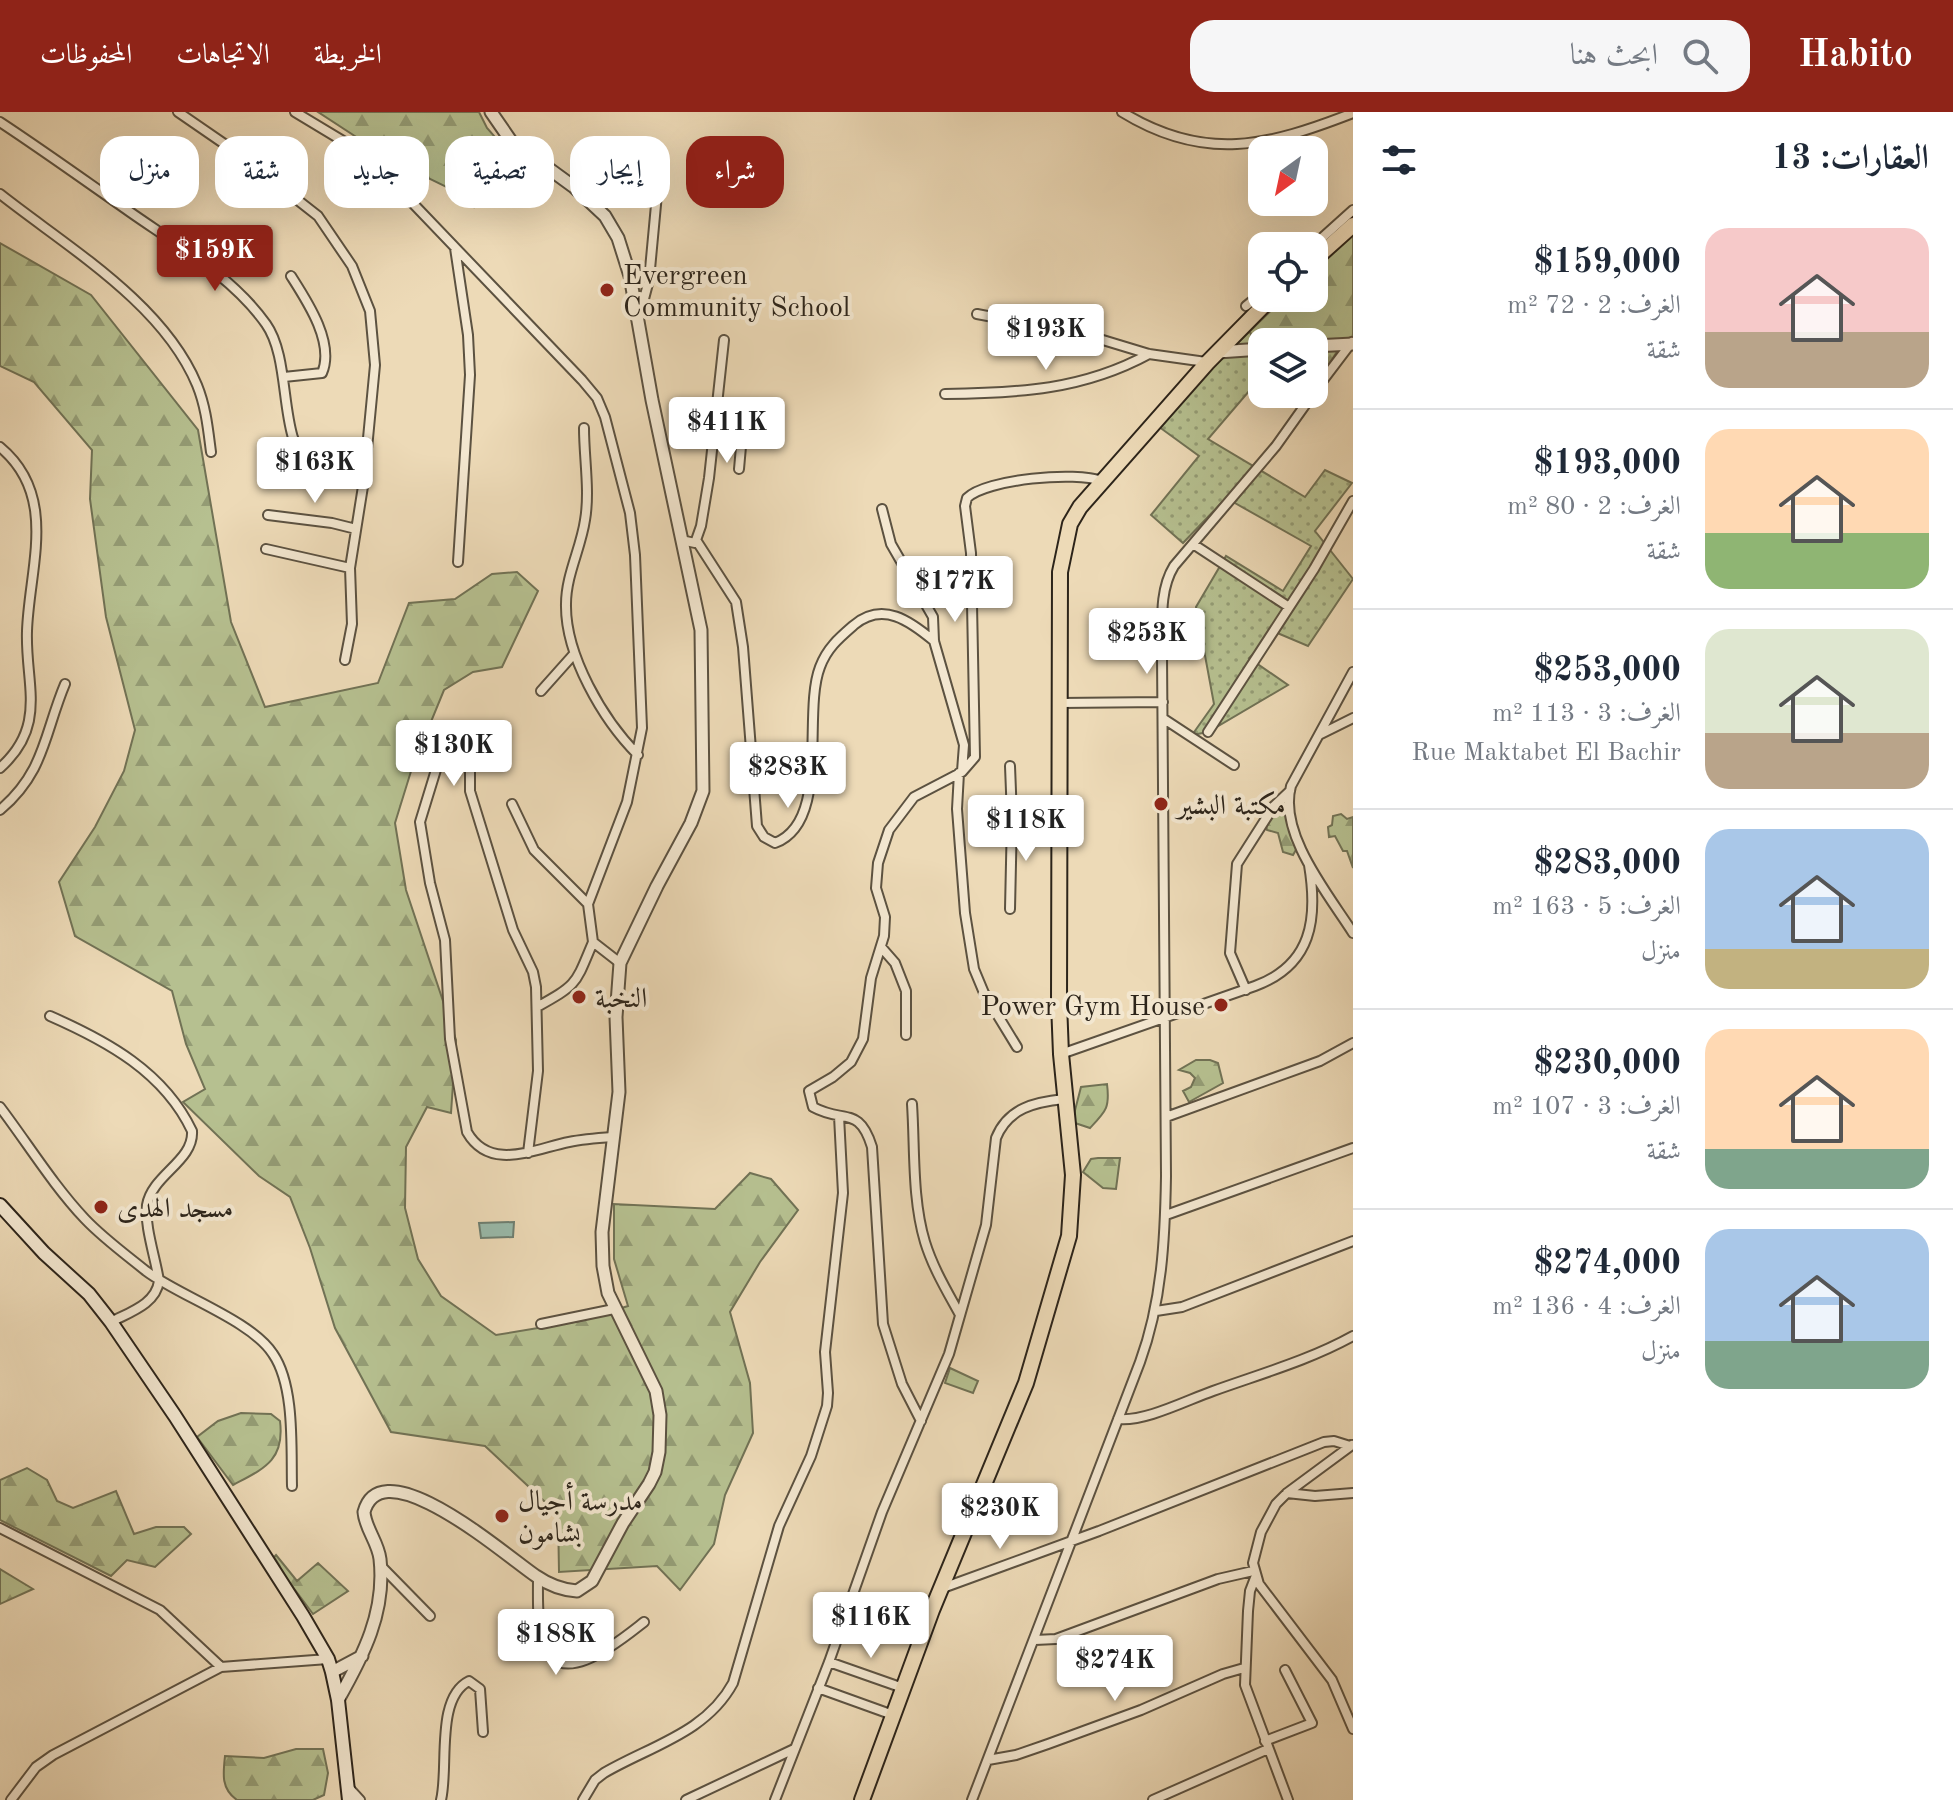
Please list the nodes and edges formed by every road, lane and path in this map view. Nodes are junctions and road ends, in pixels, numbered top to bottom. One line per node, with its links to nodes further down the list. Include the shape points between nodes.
1 (178, 112): 33 (street, via 310,209 352,266 370,311 375,365)
2 (295, 112): 12 (street, via 363,154)
3 (491, 112): 15 (street, via 511,141 605,216 625,257)
4 (1122, 112): 5 (street, via 1153,129 1204,145 1279,139)
5 (1353, 113)
6 (0, 122): 25 (street, via 224,280 268,327)
7 (0, 194): 31 (street, via 124,288 147,313 193,376)
8 (656, 208): 15 (street, via 649,280)
9 (1353, 210): 11 (street)
10 (1353, 225): 13 (main road)
11 (1328, 232)
12 (454, 247): 43 (street, via 470,375); 58 (street, via 582,380 608,424 635,555 642,728)
13 (1328, 247)
14 (291, 276): 25 (street, via 316,322 324,369)
15 (637, 310): 39 (street)
16 (1255, 312): 23 (main road)
17 (977, 314): 22 (street, via 1083,334)
18 (724, 340): 27 (street)
19 (1352, 343): 20 (street); 24 (street)
20 (1328, 345)
21 (1248, 351): 23 (street)
22 (1149, 354): 23 (street); 26 (street, via 1072,385)
23 (1212, 357): 34 (main road)
24 (1328, 374)
25 (284, 377): 33 (street, via 299,454 313,467)
26 (945, 394)
27 (717, 406): 32 (street, via 744,413); 40 (street)
28 (1303, 408): 41 (street)
29 (584, 428): 47 (street, via 586,517 566,604)
30 (0, 447): 61 (street, via 22,471 38,531 27,631 32,712 20,747)
31 (211, 452)
32 (739, 469)
33 (364, 480): 38 (street)
34 (1101, 481): 53 (main road, via 1070,524 1063,551); 62 (street, via 1089,476 1025,480 981,489 967,498 975,757)
35 (1353, 501): 45 (street)
36 (882, 509): 46 (street, via 891,544 933,617)
37 (268, 515): 38 (street)
38 (356, 529): 44 (street)
39 (681, 540): 40 (street); 76 (street, via 701,630 703,791)
40 (696, 540): 46 (street, via 736,602 757,826 775,843 786,839 805,813 819,669 832,644 866,614 891,614 913,623)
41 (1193, 544): 45 (street); 52 (street, via 1174,566 1164,592)
42 (266, 549): 44 (street)
43 (458, 562)
44 (350, 568): 48 (street, via 352,624)
45 (1289, 607): 56 (street)
46 (934, 641): 62 (street, via 964,745)
47 (574, 654): 51 (street); 58 (street, via 601,708)
48 (345, 660)
49 (1353, 672): 57 (street)
50 (65, 684): 65 (street, via 33,774)
51 (541, 691)
52 (1163, 702): 53 (street); 55 (street)
53 (1060, 703): 66 (main road)
54 (1353, 718): 57 (street)
55 (1164, 719): 59 (street); 80 (street)
56 (1208, 732)
57 (1320, 734): 63 (street)
58 (638, 755): 70 (street, via 627,802)
59 (1234, 765)
60 (1010, 766): 67 (street)
61 (0, 768)
62 (960, 773): 75 (street, via 914,797 889,830 876,888 886,925); 83 (street, via 957,809 974,969)
63 (1290, 791): 68 (street, via 1293,825); 77 (street, via 1274,806 1237,864 1230,953)
64 (512, 804): 70 (street, via 534,850)
65 (0, 810)
66 (1059, 814): 67 (street); 84 (main road)
67 (1012, 817): 71 (street)
68 (1309, 865): 69 (street); 72 (street)
69 (1332, 900): 72 (street); 73 (street)
70 (588, 904): 74 (street)
71 (1010, 909)
72 (1313, 912): 77 (street, via 1306,942 1292,963)
73 (1353, 933)
74 (593, 942): 76 (street); 78 (street, via 577,981)
75 (881, 947): 81 (street, via 895,963 906,991); 88 (street, via 856,1056 809,1091 813,1107)
76 (620, 963): 90 (street, via 619,1092)
77 (1246, 990): 80 (street)
78 (537, 1007): 92 (street, via 536,1103); 92 (street, via 533,972 513,930 470,791 470,767 480,740 454,728 420,822 445,940 450,1039 464,1122 483,1151 496,1156)
79 (50, 1016): 96 (street, via 132,1059 169,1095 192,1131 190,1147 156,1184 146,1208)
80 (1166, 1017): 84 (street); 89 (street)
81 (906, 1035)
82 (1353, 1043): 89 (street, via 1320,1061)
83 (1017, 1047)
84 (1061, 1054): 85 (main road)
85 (1064, 1099): 99 (street, via 1033,1104 1000,1127 993,1147 986,1225); 114 (main road, via 1073,1198 1063,1257 1026,1383)
86 (912, 1104): 99 (street, via 923,1238)
87 (0, 1107): 96 (street, via 85,1219)
88 (839, 1116): 104 (street, via 862,1124 872,1147 883,1324 902,1384); 138 (street, via 843,1193 825,1352 827,1406 779,1526 733,1683 692,1728 604,1773)
89 (1166, 1117): 94 (street)
90 (613, 1137): 92 (street); 97 (street, via 602,1246)
91 (1353, 1148): 94 (street)
92 (528, 1153)
93 (2, 1212): 100 (main road, via 89,1294)
94 (1166, 1215): 98 (street)
95 (1353, 1241): 98 (street, via 1182,1307)
96 (159, 1281): 100 (street, via 148,1301); 106 (street, via 218,1312 272,1351 290,1413)
97 (614, 1309): 101 (street); 113 (street, via 656,1391 658,1462 592,1581 577,1591)
98 (1156, 1311): 103 (street)
99 (960, 1315): 104 (street)
100 (111, 1322): 120 (main road)
101 (541, 1324)
102 (1353, 1336): 103 (street, via 1181,1403)
103 (1118, 1419): 110 (street)
104 (921, 1421): 119 (street)
105 (1352, 1445): 107 (street); 110 (street, via 1324,1442)
106 (292, 1486)
107 (1287, 1493): 108 (street); 112 (street, via 1267,1519 1254,1556)
108 (1353, 1493)
109 (0, 1528): 121 (street, via 160,1610)
110 (1071, 1542): 114 (street); 117 (street)
111 (380, 1565): 113 (street, via 364,1512 371,1499 390,1491 425,1500); 115 (street); 118 (street, via 377,1614)
112 (1254, 1574): 117 (street, via 1218,1579 1063,1637); 122 (street); 128 (street, via 1332,1680)
113 (538, 1578): 116 (street, via 543,1642 560,1661 582,1663)
114 (940, 1589): 125 (main road)
115 (430, 1616)
116 (644, 1622)
117 (1035, 1640): 132 (street)
118 (363, 1656): 120 (street); 126 (street)
119 (829, 1662): 124 (street); 125 (street)
120 (330, 1666): 121 (street); 126 (main road)
121 (221, 1667): 134 (street, via 53,1755 36,1767)
122 (1244, 1668): 130 (street, via 1247,1696); 132 (street, via 1057,1741)
123 (1285, 1670): 130 (street, via 1312,1723)
124 (818, 1688): 127 (street); 131 (street)
125 (903, 1688): 127 (main road)
126 (338, 1700): 133 (main road)
127 (893, 1715): 141 (main road)
128 (1353, 1729)
129 (483, 1732): 136 (street, via 480,1689 469,1681 449,1708)
130 (1267, 1745): 143 (street); 144 (street)
131 (794, 1749): 139 (street); 140 (street)
132 (988, 1760): 142 (street)
133 (348, 1794): 135 (street)
134 (11, 1800)
135 (360, 1800)
136 (441, 1800)
137 (573, 1800): 138 (street)
138 (583, 1800)
139 (686, 1800)
140 (775, 1800)
141 (862, 1800)
142 (972, 1800)
143 (1153, 1800)
144 (1288, 1800)

